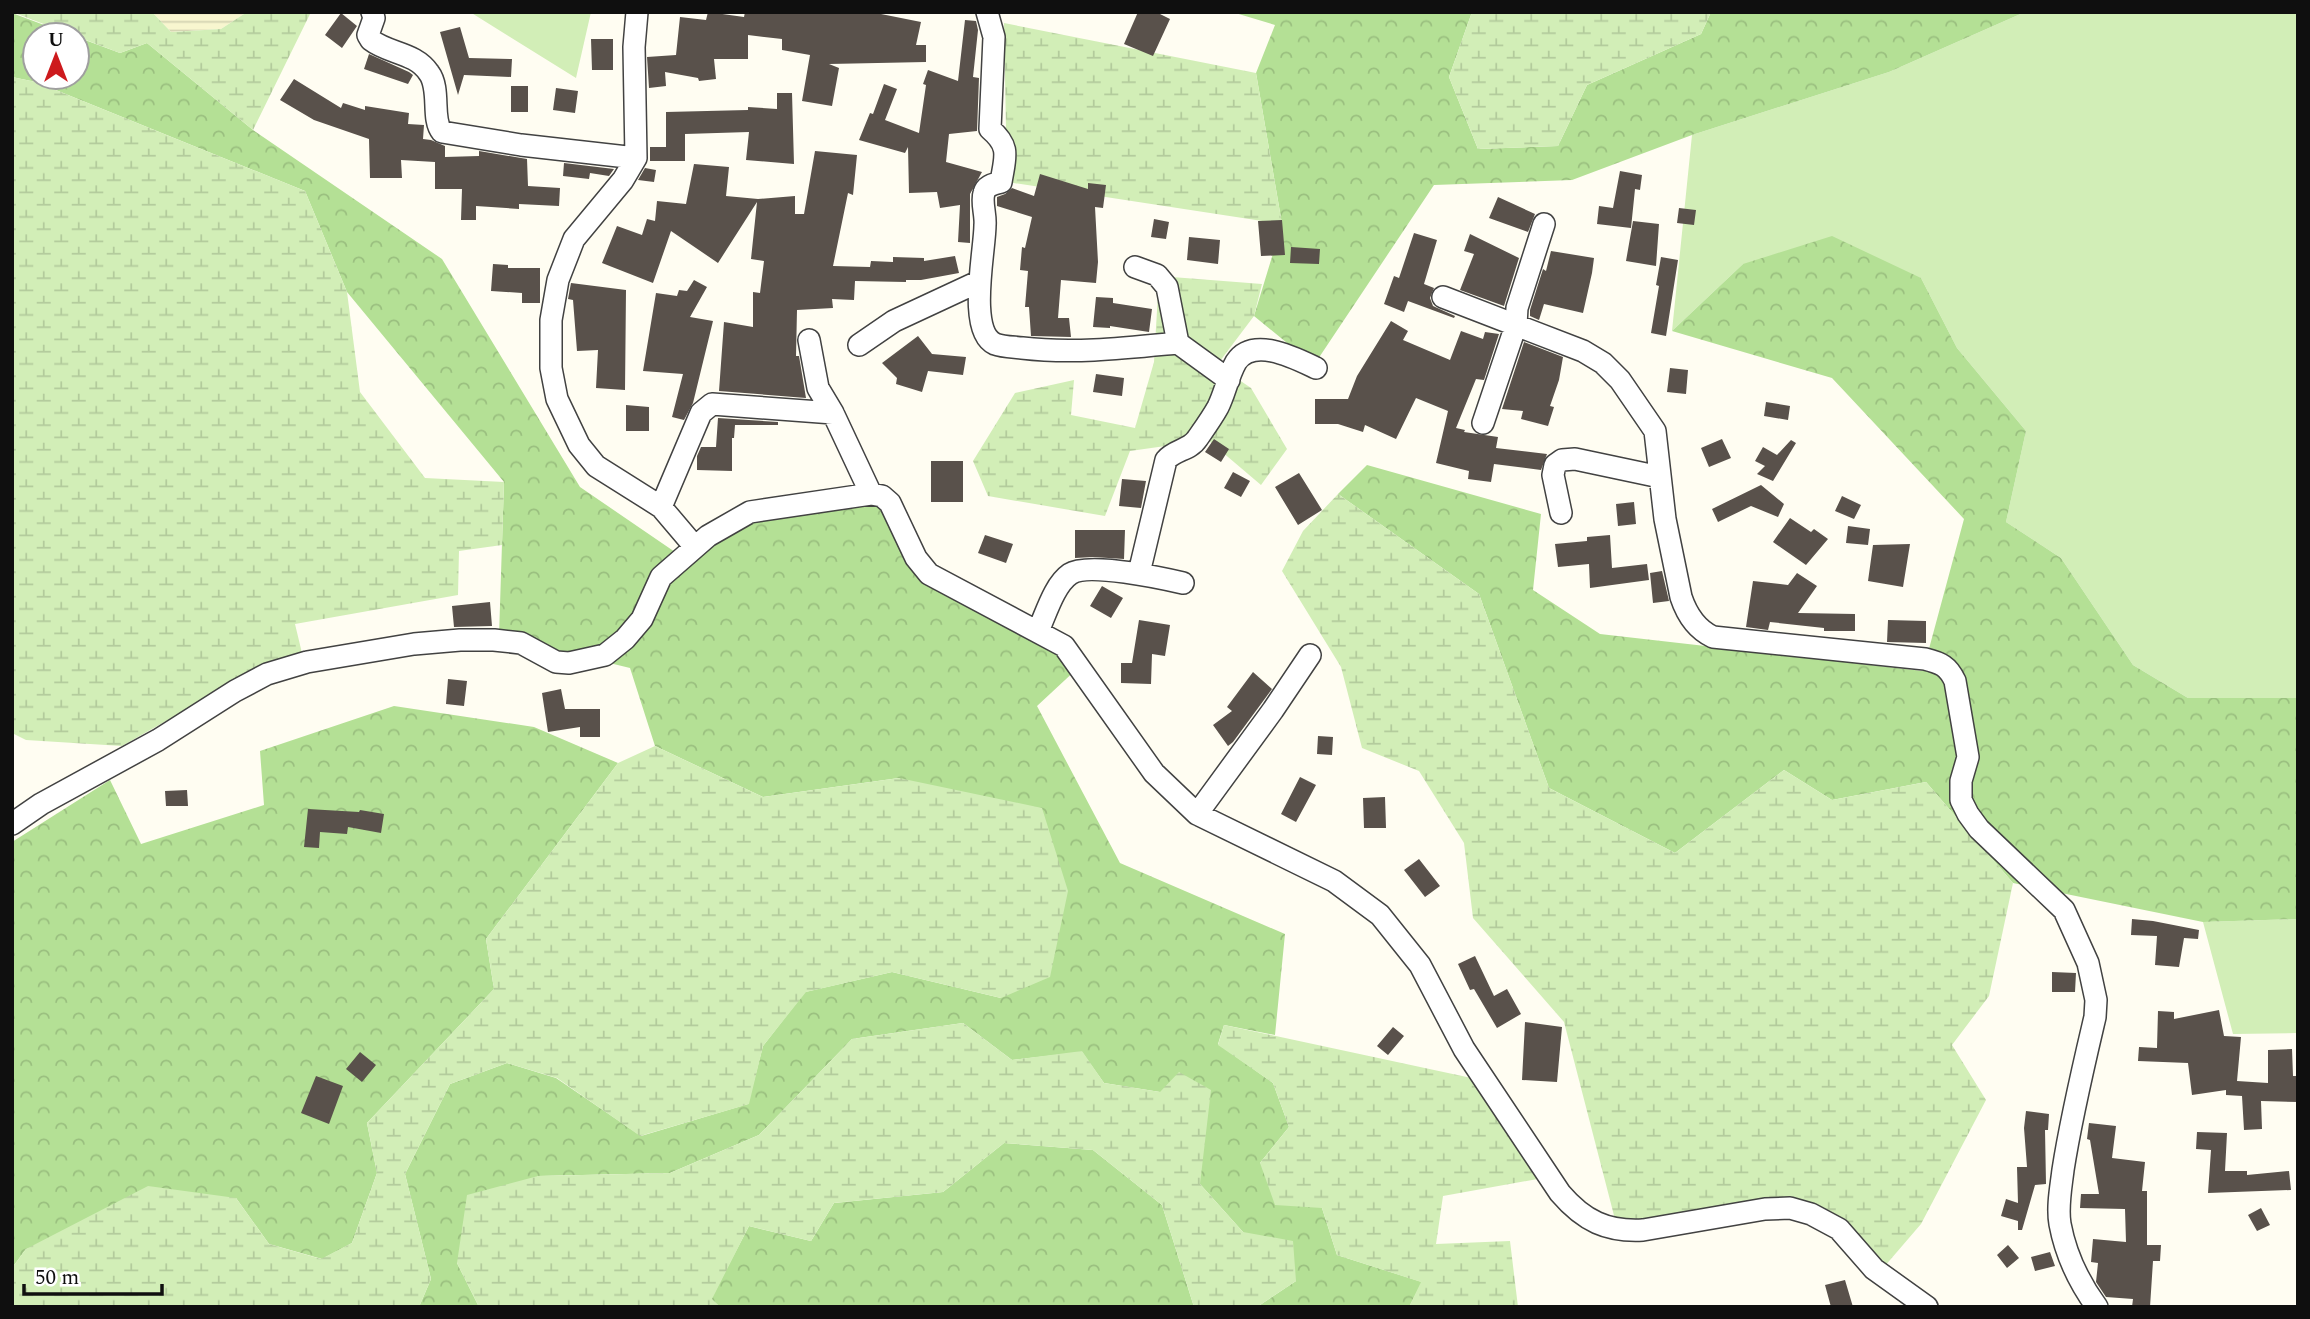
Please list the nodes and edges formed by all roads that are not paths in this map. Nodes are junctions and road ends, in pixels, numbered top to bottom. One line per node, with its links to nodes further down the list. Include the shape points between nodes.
1 (372, 12): 4 (street, via 370,40 412,57 430,74 442,132)
2 (636, 12): 4 (street)
3 (987, 12): 7 (street, via 995,37 990,129 1006,148 1001,181 984,192)
4 (636, 158): 19 (street, via 624,180 574,239 553,307 551,368 557,398 579,445 596,466)
5 (1544, 223): 9 (street, via 1517,308)
6 (1135, 267): 11 (street, via 1157,275 1167,287)
7 (980, 281): 11 (street, via 981,321 987,338 996,344 1087,352); 12 (street, via 894,321)
8 (1443, 297): 9 (street)
9 (1516, 326): 16 (street); 17 (street, via 1583,351 1620,380 1655,431)
10 (809, 340): 15 (street, via 818,388)
11 (1178, 343): 14 (street)
12 (859, 345)
13 (1316, 368): 14 (street, via 1263,349 1252,350 1237,360)
14 (1229, 380): 22 (street, via 1194,443 1166,460)
15 (833, 413): 18 (street); 19 (street, via 712,404 701,413)
16 (1483, 423)
17 (1660, 477): 20 (street, via 1562,460 1553,475); 29 (street, via 1681,597 1700,631 1713,637 1925,659 1950,671 1968,757 1961,800 1979,829 2064,910 2088,963 2095,1017 2070,1125 2060,1221 2071,1265)
18 (871, 494): 21 (street, via 750,512); 24 (street, via 890,503 916,558 929,574)
19 (661, 506): 21 (street)
20 (1561, 513)
21 (695, 547): 27 (street, via 661,577 642,619 605,655 556,662 521,643 460,640 307,662 267,674 235,691)
22 (1139, 573): 23 (street); 24 (street, via 1071,573 1060,584)
23 (1183, 583)
24 (1038, 631): 26 (street, via 1064,646 1154,773)
25 (1310, 655): 26 (street)
26 (1197, 814): 28 (street, via 1334,881 1380,915 1420,965 1464,1049 1575,1210 1613,1230 1626,1231 1790,1208 1839,1229 1874,1269)
27 (12, 824)
28 (1927, 1307)
29 (2096, 1307)

